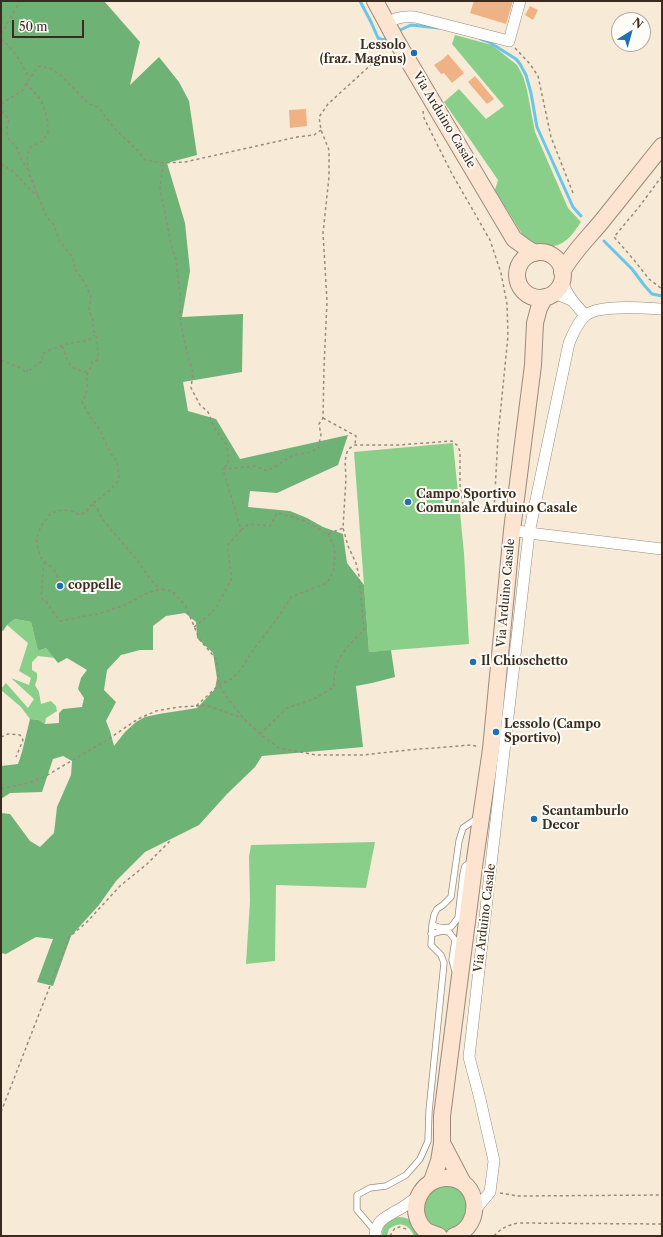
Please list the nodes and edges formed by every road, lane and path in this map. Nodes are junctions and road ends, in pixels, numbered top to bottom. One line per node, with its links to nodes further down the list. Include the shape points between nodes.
1 (20, 1): 5 (path)
2 (375, 1): 4 (main road, Via Arduino Casale)
3 (520, 1): 7 (street)
4 (391, 30): 7 (street, via 393,19 405,16); 8 (main road, Via Arduino Casale)
5 (1, 34)
6 (1, 40): 9 (path, via 16,56)
7 (509, 41): 19 (path, via 538,76 551,137)
8 (404, 54): 11 (main road, Via Arduino Casale); 13 (path, via 383,62 374,62 339,93 319,117)
9 (30, 78): 10 (path); 15 (path, via 39,66 50,68 88,104 98,107 114,129 145,160)
10 (26, 83): 12 (path, via 23,90); 17 (path, via 41,100 47,118 48,132 42,141 29,148)
11 (432, 101): 21 (main road, Via Arduino Casale); 38 (path, via 422,113 451,172 490,240 507,304 508,336)
12 (1, 105): 17 (path, via 9,119 7,137 17,148)
13 (321, 130): 15 (path, via 314,135 186,162); 34 (path, via 329,150 323,233 328,301)
14 (662, 146): 24 (main road, via 581,244)
15 (163, 163): 36 (path, via 160,189 176,259 180,319 193,373 191,388 226,444 228,464)
16 (1, 164): 20 (path, via 12,171)
17 (28, 170): 20 (path)
18 (662, 176): 25 (path, via 614,237 649,279)
19 (573, 193)
20 (39, 198): 30 (path, via 60,242 72,256 74,268 85,283 91,298 89,310)
21 (514, 239): 22 (main road); 23 (main road)
22 (535, 253): 23 (main road, via 524,258); 24 (main road, via 545,253)
23 (520, 264): 26 (main road, via 518,280)
24 (556, 280): 26 (main road, via 534,297); 28 (street); 29 (main road, via 539,308)
25 (662, 289)
26 (527, 294): 29 (main road)
27 (662, 308): 28 (street, via 604,308)
28 (585, 315): 43 (street, via 568,343)
29 (535, 323): 40 (main road, Via Arduino Casale)
30 (95, 334): 31 (path, via 88,341); 33 (path, via 98,358 92,362)
31 (62, 346): 32 (path, via 42,354 42,361 26,373 23,369); 33 (path, via 71,366)
32 (1, 360)
33 (87, 372): 37 (path, via 87,390 82,402 117,461 119,476 108,492)
34 (323, 418): 35 (path, via 356,436); 36 (path, via 319,424 321,435 318,448 311,452 294,455 267,471 255,466)
35 (355, 445): 39 (path, via 452,441 460,452 463,505); 41 (path, via 347,452 345,461)
36 (224, 469): 42 (path)
37 (92, 504): 46 (path, via 80,515 62,510 51,514 41,526 36,539); 48 (path)
38 (494, 511)
39 (472, 515)
40 (513, 522): 43 (street, Via Arduino Casale); 55 (main road, Via Arduino Casale)
41 (343, 528): 44 (path); 53 (path, via 359,576 364,630 342,655 335,670 334,686 314,699 287,708)
42 (241, 530): 44 (path, via 249,524 270,526 277,513 303,520); 49 (path, via 227,546 232,578 217,606)
43 (529, 533): 45 (street); 68 (street, Via Arduino Casale, via 469,1057 494,1162)
44 (328, 534): 50 (path, via 335,549 334,570 327,583 291,597 242,668 233,678)
45 (662, 549)
46 (44, 562): 47 (path, via 57,574); 48 (path, via 41,597 60,621 101,613)
47 (58, 584)
48 (160, 589): 49 (path, via 172,591 185,605)
49 (194, 627): 50 (path, via 200,640 217,660)
50 (219, 685): 51 (path); 52 (path)
51 (196, 706): 52 (path, via 206,705); 57 (path, via 156,711 138,719 44,777)
52 (244, 719): 53 (path)
53 (260, 734): 55 (path, via 279,748 316,755 364,755 471,745)
54 (1, 737): 56 (path, via 8,734 20,735 23,740)
55 (491, 749): 58 (main road, Via Arduino Casale)
56 (16, 757)
57 (1, 790)
58 (481, 816): 60 (main road, Via Arduino Casale); 61 (lane, via 463,828 451,897 437,909)
59 (170, 841): 64 (path, via 69,937)
60 (475, 858): 61 (lane, via 465,866 458,918 451,927); 63 (main road, Via Arduino Casale)
61 (432, 925): 62 (lane)
62 (431, 934): 63 (lane, via 449,932 455,940 452,960 454,971); 75 (lane, via 431,945 441,955 444,963 428,1141 420,1159 406,1175 386,1186 370,1188 357,1195 357,1210)
63 (460, 976): 65 (main road, Via Arduino Casale, via 442,1116)
64 (1, 1112)
65 (442, 1143): 66 (main road, Via Arduino Casale); 67 (main road)
66 (432, 1181): 67 (main road, via 456,1179); 70 (main road)
67 (465, 1186): 68 (street); 71 (main road, via 475,1203)
68 (490, 1192): 69 (path, via 518,1196); 71 (street)
69 (662, 1195)
70 (417, 1197): 72 (street); 73 (main road, via 415,1208)
71 (475, 1210): 77 (main road, via 467,1228)
72 (396, 1211): 73 (street); 75 (street, via 382,1219)
73 (418, 1219): 79 (main road, via 425,1229)
74 (662, 1224): 80 (path, via 519,1223 508,1225)
75 (375, 1234)
76 (413, 1234): 78 (path, via 400,1227 395,1228)
77 (457, 1235)
78 (390, 1236)
79 (437, 1236)
80 (494, 1236)

